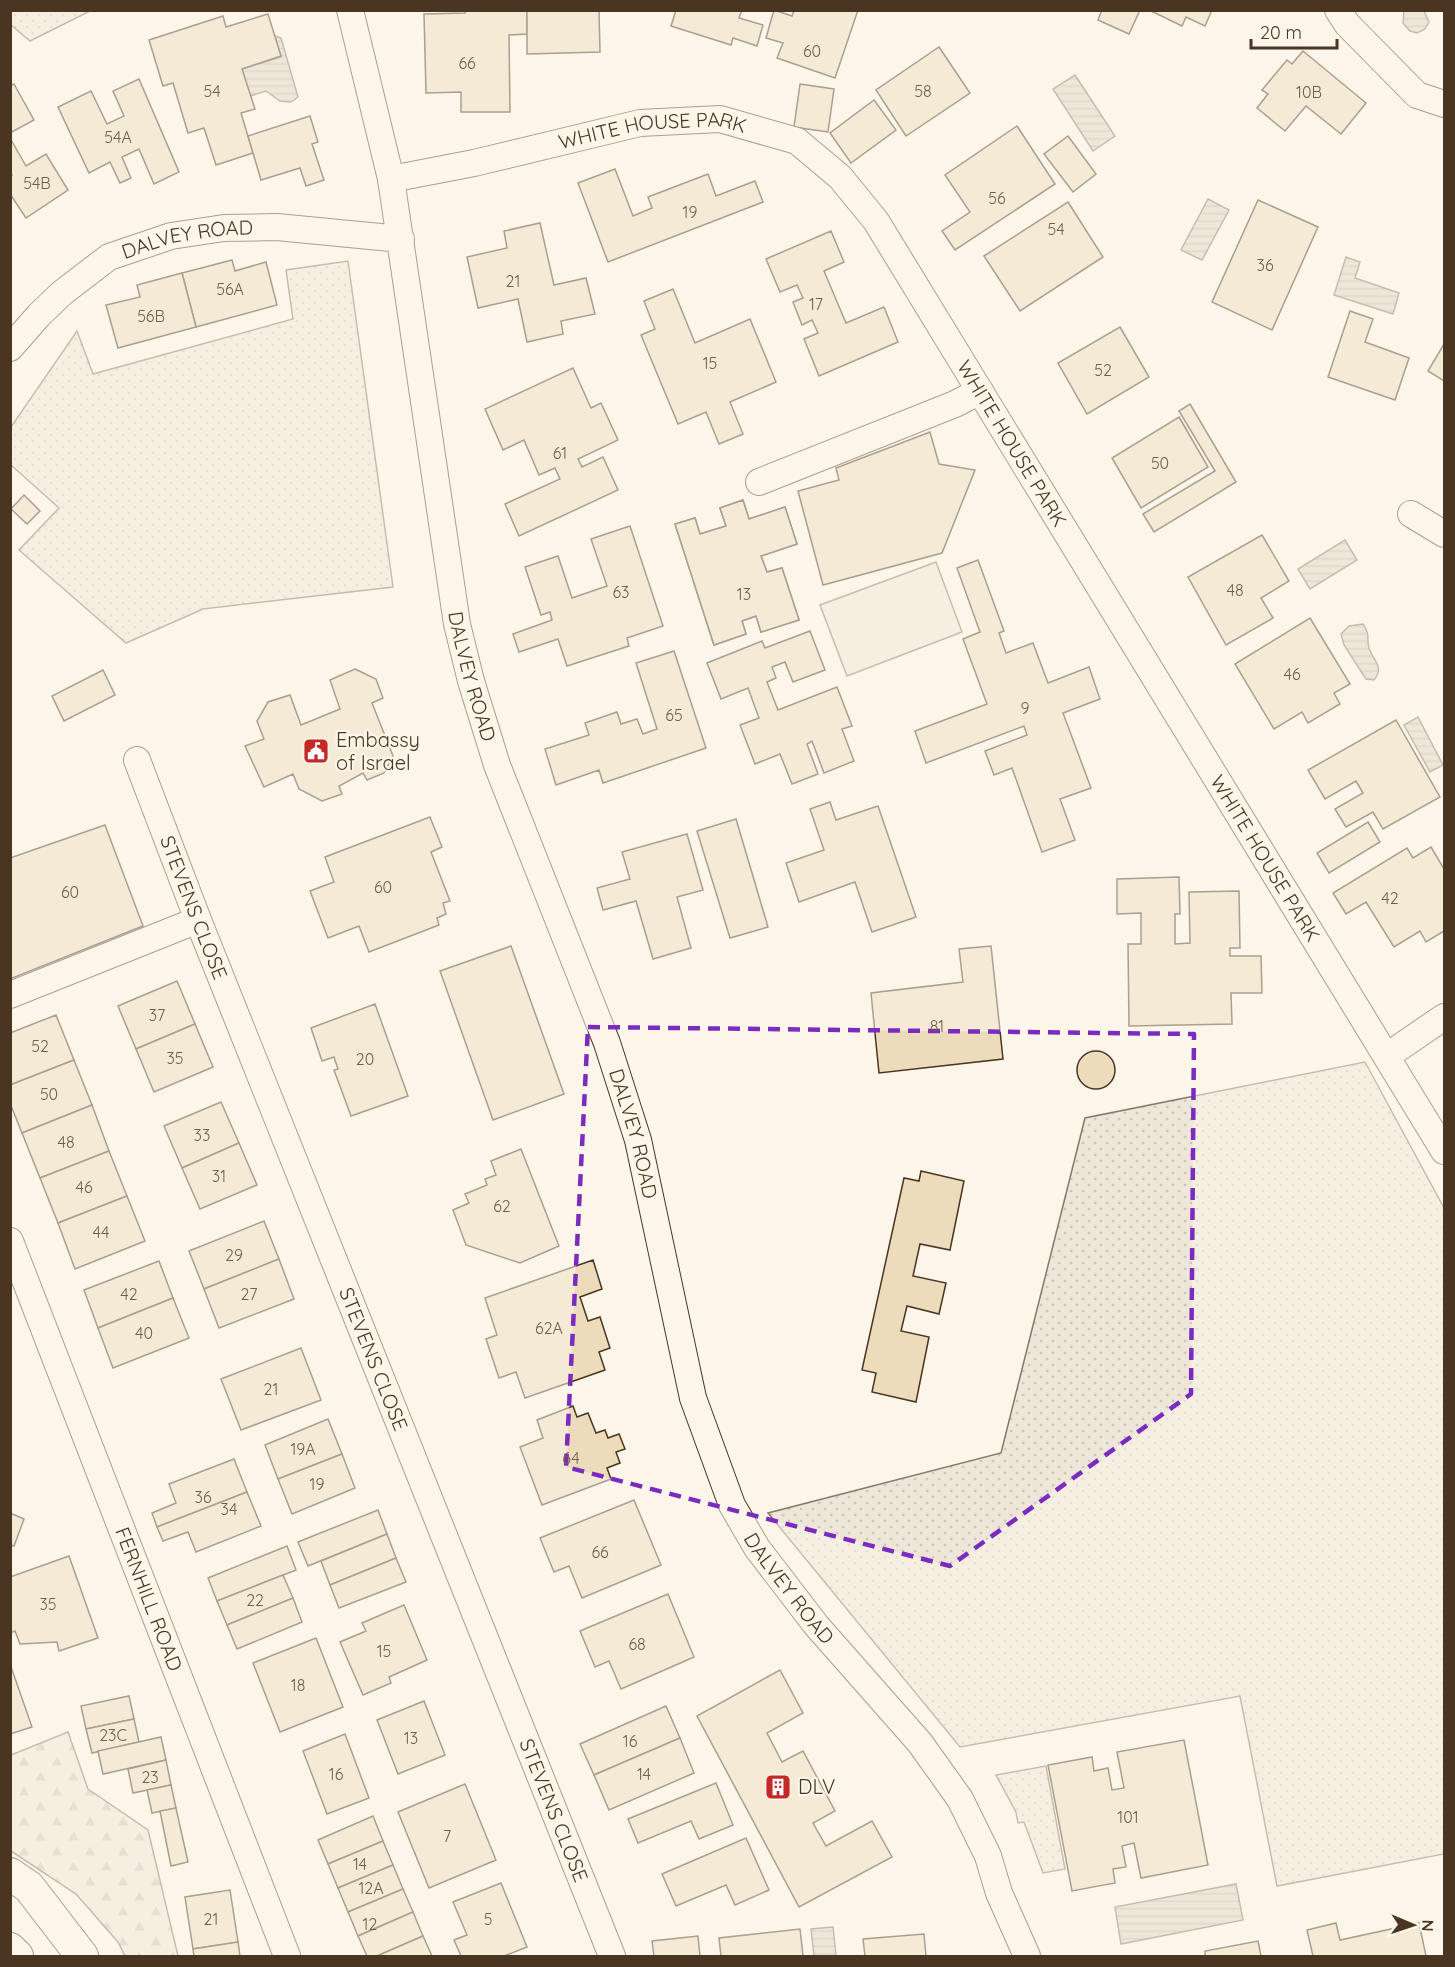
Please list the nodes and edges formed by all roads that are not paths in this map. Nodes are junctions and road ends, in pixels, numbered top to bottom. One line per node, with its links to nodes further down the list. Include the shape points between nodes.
1 (350, 10): 4 (street, DALVEY ROAD)
2 (1338, 10): 3 (street, via 1417,95)
3 (1444, 104)
4 (391, 179): 5 (street, DALVEY ROAD); 7 (street, WHITE HOUSE PARK, via 640,123 720,119 797,141 840,177 876,221)
5 (401, 239): 6 (street, DALVEY ROAD, via 277,227 224,228 171,236 109,257 55,300); 24 (street, DALVEY ROAD, via 444,544 471,681 497,765 607,1043 638,1140 693,1398 724,1484 757,1548 816,1625 920,1743 960,1799 988,1856 999,1893)
6 (10, 348)
7 (980, 390): 8 (street, via 955,404); 15 (street, WHITE HOUSE PARK)
8 (759, 482)
9 (1411, 514): 10 (street)
10 (1444, 534)
11 (137, 760): 12 (street, STEVENS CLOSE)
12 (198, 920): 13 (street); 23 (street, STEVENS CLOSE)
13 (10, 995)
14 (1444, 1017): 15 (street)
15 (1386, 1056): 16 (street, WHITE HOUSE PARK)
16 (1444, 1151)
17 (10, 1240): 22 (street, FERNHILL ROAD)
18 (10, 1874): 21 (street, via 29,1887)
19 (10, 1949): 20 (street)
20 (17, 1956)
21 (82, 1956)
22 (287, 1956)
23 (612, 1956)
24 (1027, 1956)

